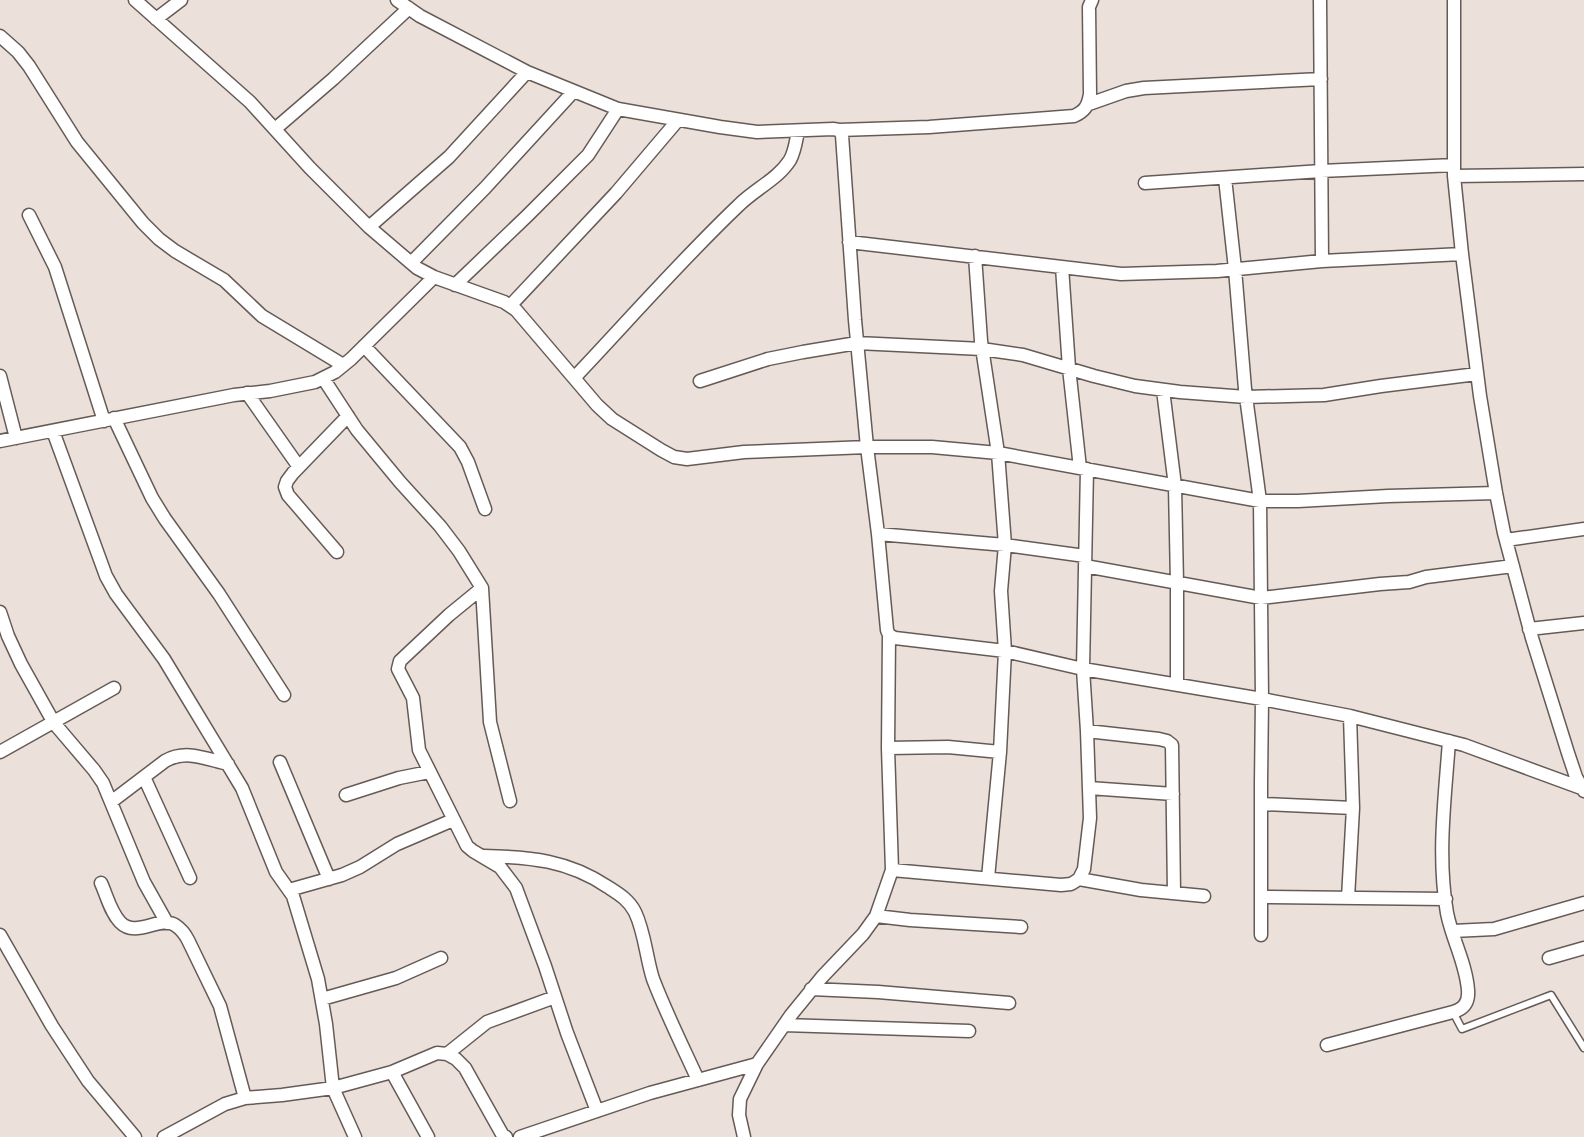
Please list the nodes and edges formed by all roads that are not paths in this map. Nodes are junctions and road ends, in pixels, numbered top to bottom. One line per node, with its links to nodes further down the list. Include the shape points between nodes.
1 (135, 0): 8 (street)
2 (181, 0): 8 (street)
3 (397, 0): 7 (street)
4 (1320, 0): 11 (street)
5 (1454, 0): 19 (street)
6 (1089, 2): 13 (street)
7 (409, 8): 10 (street); 16 (street)
8 (156, 19): 16 (street, via 250,102)
9 (0, 36): 39 (street, via 18,52 87,155 159,239 224,280 262,316)
10 (527, 72): 12 (street); 25 (street, via 449,157)
11 (1321, 79): 13 (street, via 1144,88); 20 (street)
12 (573, 92): 14 (street); 30 (street, via 486,188)
13 (1088, 104): 17 (street, via 1084,111 1074,116)
14 (618, 109): 15 (street); 34 (street, via 588,155)
15 (678, 120): 18 (street, via 757,132); 35 (street, via 616,193)
16 (275, 129): 25 (street)
17 (839, 130): 18 (street); 26 (street, via 842,135)
18 (798, 131): 44 (street, via 794,152 780,173 739,205)
19 (1454, 170): 20 (street); 21 (street); 27 (street)
20 (1322, 171): 22 (street); 29 (street)
21 (1584, 174)
22 (1225, 178): 23 (street); 32 (street)
23 (1145, 183)
24 (29, 215): 50 (street, via 55,268)
25 (370, 227): 30 (street)
26 (848, 242): 28 (street); 36 (street)
27 (1462, 254): 29 (street); 41 (street)
28 (975, 256): 31 (street); 38 (street)
29 (1322, 261): 32 (street)
30 (411, 262): 33 (street)
31 (1062, 267): 32 (street, via 1121,274); 40 (street)
32 (1235, 269): 48 (street)
33 (434, 277): 34 (street); 37 (street)
34 (455, 284): 35 (street)
35 (510, 306): 44 (street)
36 (857, 343): 38 (street); 45 (street, via 768,359); 54 (street)
37 (364, 346): 39 (street); 61 (street, via 460,448)
38 (982, 350): 40 (street, via 1023,355); 55 (street)
39 (343, 365): 43 (street)
40 (1069, 368): 46 (street); 57 (street)
41 (1477, 374): 48 (street, via 1324,395); 59 (street)
42 (0, 376): 52 (street)
43 (323, 378): 47 (street); 49 (street)
44 (574, 378): 54 (street, via 612,419 674,457 687,459 744,452)
45 (700, 381)
46 (1163, 390): 48 (street); 58 (street)
47 (247, 393): 50 (street); 56 (street)
48 (1246, 397): 60 (street)
49 (348, 416): 56 (street); 70 (street, via 440,526)
50 (109, 420): 51 (street); 80 (street, via 165,519 219,594)
51 (53, 431): 52 (street); 90 (street, via 106,576 164,659)
52 (16, 438): 53 (street)
53 (0, 441)
54 (867, 447): 55 (street); 63 (street)
55 (998, 452): 57 (street); 65 (street)
56 (300, 466): 66 (street, via 287,481 288,495)
57 (1084, 469): 58 (street); 67 (street)
58 (1175, 486): 60 (street); 69 (street)
59 (1496, 494): 60 (street); 64 (street)
60 (1260, 501): 71 (street)
61 (485, 509)
62 (1584, 529): 64 (street)
63 (878, 534): 65 (street); 75 (street)
64 (1506, 540): 68 (street)
65 (1005, 544): 67 (street); 76 (street, via 1001,591)
66 (337, 552)
67 (1085, 561): 69 (street); 77 (street)
68 (1513, 566): 71 (street, via 1409,582); 74 (street)
69 (1177, 583): 71 (street); 78 (street)
70 (482, 588): 91 (street, via 398,665 413,698 419,750); 97 (street, via 490,722)
71 (1261, 598): 81 (street)
72 (0, 612): 83 (street, via 8,636)
73 (1584, 623): 74 (street)
74 (1529, 628): 94 (street, via 1568,754)
75 (889, 635): 76 (street); 86 (street)
76 (1004, 651): 77 (street); 88 (street)
77 (1083, 669): 78 (street); 84 (street)
78 (1177, 684): 81 (street)
79 (114, 688): 83 (street)
80 (284, 695)
81 (1262, 699): 82 (street); 99 (street)
82 (1350, 716): 85 (street); 100 (street)
83 (54, 722): 87 (street); 98 (street, via 94,770)
84 (1087, 731): 93 (street); 95 (street, via 1167,741 1173,751)
85 (1448, 741): 94 (street); 114 (street, via 1443,830)
86 (888, 748): 88 (street, via 948,747); 103 (street)
87 (0, 752)
88 (1000, 752): 105 (street)
89 (280, 762): 106 (street)
90 (228, 764): 92 (street, via 193,755 174,756); 109 (street, via 242,788 276,872)
91 (429, 772): 96 (street); 101 (street)
92 (144, 777): 98 (street); 104 (street)
93 (1089, 788): 95 (street); 107 (street, via 1090,818 1084,869)
94 (1584, 790)
95 (1174, 794): 110 (street)
96 (346, 795)
97 (510, 801)
98 (112, 802): 117 (street, via 144,882)
99 (1262, 804): 100 (street); 112 (street)
100 (1353, 808): 113 (street)
101 (454, 820): 102 (street, via 467,846); 106 (street, via 397,844 360,867)
102 (481, 856): 126 (street, via 500,867 516,888); 137 (street, via 524,857 576,870 592,876 624,897 636,914 653,978)
103 (892, 870): 105 (street); 116 (street)
104 (190, 878)
105 (988, 878): 107 (street, via 1061,885)
106 (329, 879): 109 (street)
107 (1079, 879): 110 (street)
108 (101, 883): 117 (street, via 113,912 128,928)
109 (289, 890): 127 (street)
110 (1174, 893): 111 (street)
111 (1204, 896)
112 (1261, 897): 113 (street); 121 (street)
113 (1348, 898): 114 (street)
114 (1446, 899): 119 (street)
115 (1584, 902): 119 (street, via 1494,929)
116 (876, 916): 118 (street); 125 (street)
117 (167, 923): 139 (street, via 182,931 214,991)
118 (1021, 927)
119 (1452, 931): 129 (street, via 1468,990 1466,1005)
120 (0, 935): 141 (street, via 88,1081)
121 (1261, 935)
122 (1584, 948): 124 (street)
123 (441, 958): 127 (street, via 396,978)
124 (1549, 958)
125 (811, 989): 128 (street); 130 (street)
126 (555, 997): 134 (street, via 487,1022); 140 (street)
127 (322, 999): 138 (street)
128 (1008, 1003)
129 (1453, 1012): 132 (street); 133 (lane, via 1462,1029 1551,995)
130 (784, 1025): 131 (street); 135 (street)
131 (969, 1031)
132 (1327, 1045)
133 (1584, 1048)
134 (447, 1054): 136 (street, via 437,1053); 145 (street, via 465,1068)
135 (757, 1064): 137 (street); 147 (street, via 740,1099 739,1116)
136 (392, 1072): 138 (street); 144 (street)
137 (698, 1080): 140 (street)
138 (333, 1088): 139 (street); 143 (street)
139 (245, 1098): 142 (street, via 226,1104)
140 (598, 1111): 146 (street)
141 (135, 1137)
142 (164, 1137)
143 (355, 1137)
144 (428, 1137)
145 (506, 1137)
146 (520, 1137)
147 (744, 1137)

